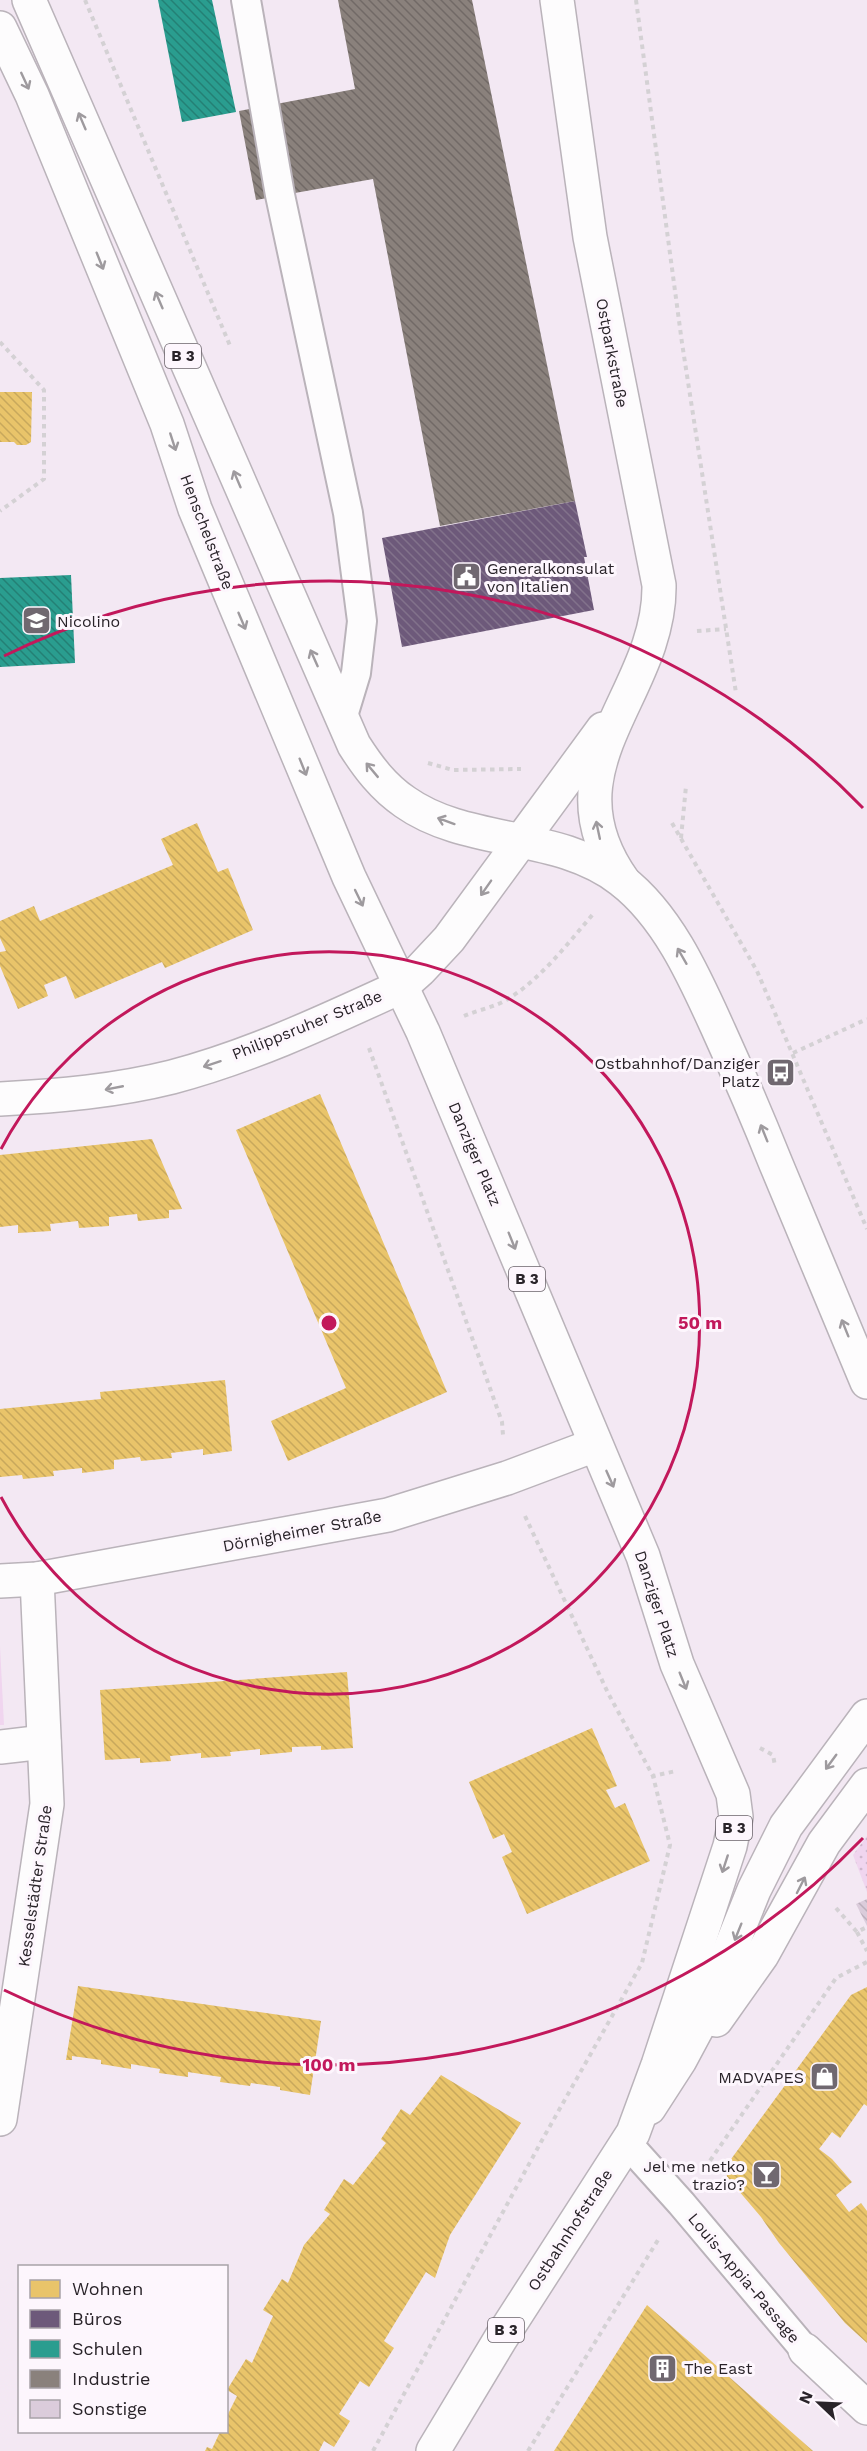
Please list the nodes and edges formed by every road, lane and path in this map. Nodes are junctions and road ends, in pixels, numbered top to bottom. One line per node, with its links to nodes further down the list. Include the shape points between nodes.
1 (29, 0): 12 (main road, B 3, one-way to 1)
2 (85, 0): 8 (path)
3 (246, 0): 12 (lane, via 280,195 348,513 362,621 356,673)
4 (557, 0): 11 (main road, Ostparkstraße, via 590,237 659,585 654,632)
5 (636, 0): 10 (path, via 682,343)
6 (0, 28): 21 (main road, Henschelstraße / B 3, one-way to 21, via 32,95 167,424 195,509 349,877)
7 (0, 342): 9 (path, via 44,390 44,479)
8 (234, 356)
9 (0, 511)
10 (736, 693)
11 (625, 698): 18 (main road, Ostparkstraße); 19 (main road, Ostparkstraße, one-way to 11, via 605,854 594,805 601,762)
12 (342, 719): 18 (main road, B 3, one-way to 12, via 415,809 388,789 364,762)
13 (424, 762): 14 (path, via 453,770)
14 (524, 769)
15 (686, 786): 17 (path)
16 (672, 823): 17 (path)
17 (680, 838): 25 (path, via 757,971)
18 (519, 840): 19 (main road, B 3, via 573,854); 21 (main road, one-way to 21, via 449,939)
19 (624, 882): 29 (main road, B 3, one-way to 19, via 743,1082 704,998 672,940)
20 (599, 908): 22 (path, via 526,986 506,1000)
21 (402, 986): 24 (main road, Henschelstraße / B 3); 27 (main road, Philippsruher Straße, one-way to 27, via 270,1044 171,1077 81,1094)
22 (457, 1018)
23 (867, 1019): 25 (path)
24 (423, 1032): 31 (main road, Danziger Platz / B 3, one-way to 31)
25 (793, 1053): 28 (path)
26 (370, 1054): 30 (path, via 502,1422)
27 (0, 1099)
28 (867, 1228)
29 (867, 1382)
30 (504, 1442)
31 (595, 1445): 33 (main road, Dörnigheimer Straße, via 507,1478 388,1515); 46 (main road, Danziger Platz / B 3, one-way to 46, via 643,1556 677,1664 730,1784 736,1811 718,1886)
32 (525, 1515): 39 (path, via 608,1693)
33 (37, 1579): 34 (main road, Dörnigheimer Straße); 36 (main road, Kesselstädter Straße)
34 (0, 1581)
35 (867, 1716): 44 (main road, one-way to 44, via 799,1806 774,1848 712,1996)
36 (44, 1742): 37 (main road); 45 (main road, Kesselstädter Straße, via 47,1804)
37 (0, 1747)
38 (681, 1770): 39 (path)
39 (653, 1776): 50 (path, via 670,1845 642,1963)
40 (867, 1785): 44 (main road, one-way to 40, via 750,1973 824,1843)
41 (857, 1932): 42 (path)
42 (867, 1951)
43 (867, 1962): 47 (path, via 836,1978)
44 (665, 2085): 46 (main road)
45 (0, 2119)
46 (630, 2138): 47 (lane, Louis-Appia-Passage); 51 (main road, Ostbahnhofstraße / B 3, via 506,2329)
47 (681, 2203): 48 (lane, Louis-Appia-Passage); 52 (path)
48 (805, 2350): 49 (main road, Louis-Appia-Passage)
49 (867, 2408)
50 (373, 2451)
51 (433, 2451)
52 (528, 2451)

